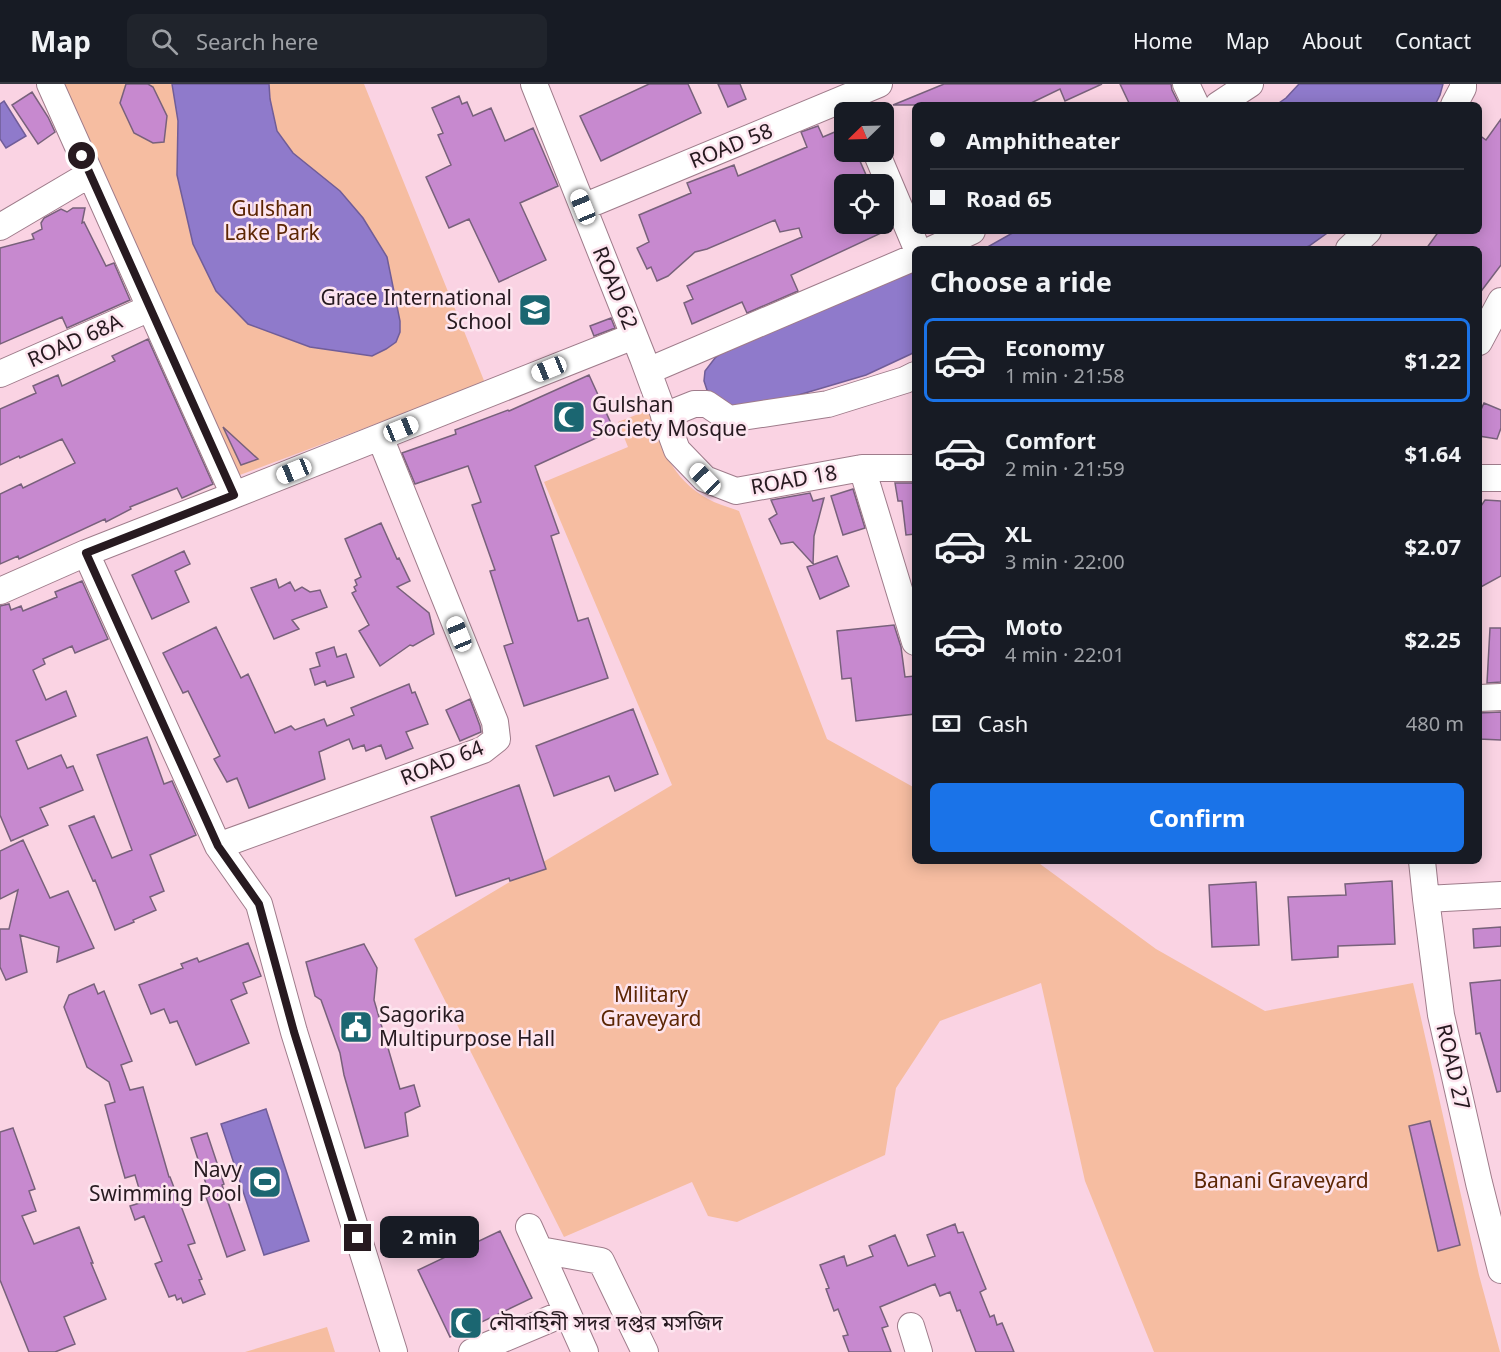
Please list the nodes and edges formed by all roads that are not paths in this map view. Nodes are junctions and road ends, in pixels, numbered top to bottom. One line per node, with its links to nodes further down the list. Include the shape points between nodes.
1 (50, 84): 12 (street)
2 (534, 84): 13 (street, ROAD 62)
3 (879, 84): 7 (street, ROAD 58)
4 (1186, 84): 8 (street)
5 (1250, 84): 9 (street)
6 (1463, 84): 10 (street)
7 (854, 97): 13 (street, ROAD 58)
8 (1195, 102)
9 (1223, 102)
10 (1456, 102)
11 (880, 162): 17 (street)
12 (90, 174): 14 (street); 22 (street)
13 (583, 207): 24 (street, ROAD 62)
14 (0, 226)
15 (966, 234): 18 (street)
16 (1365, 234): 19 (street)
17 (916, 246)
18 (940, 246)
19 (1352, 246)
20 (912, 258): 24 (street)
21 (1501, 301): 23 (street)
22 (150, 308): 25 (street, ROAD 68A); 33 (street)
23 (1482, 336)
24 (641, 355): 27 (street, ROAD 18); 28 (street)
25 (0, 374)
26 (912, 376): 27 (street, via 828,404 729,418 707,404)
27 (664, 416): 29 (street, ROAD 18, via 677,450 691,465 705,479 736,491)
28 (380, 437): 33 (street); 39 (street, ROAD 64, via 495,722 497,739 483,750)
29 (862, 468): 30 (street, ROAD 18); 36 (street)
30 (912, 468)
31 (1482, 478): 32 (street)
32 (1501, 478)
33 (234, 495): 34 (street)
34 (86, 553): 35 (street); 39 (street)
35 (0, 591)
36 (912, 632)
37 (1501, 697): 38 (street)
38 (1482, 698)
39 (218, 846): 46 (street, via 259,904 294,1032)
40 (1422, 864): 42 (street, ROAD 27)
41 (1501, 895): 42 (street)
42 (1426, 900): 43 (street, ROAD 27, via 1441,1015)
43 (1501, 1270)
44 (567, 1312): 47 (street); 48 (street); 49 (street, via 534,1238 601,1260)
45 (911, 1326): 50 (street)
46 (394, 1352)
47 (472, 1352)
48 (585, 1352)
49 (645, 1352)
50 (920, 1352)

